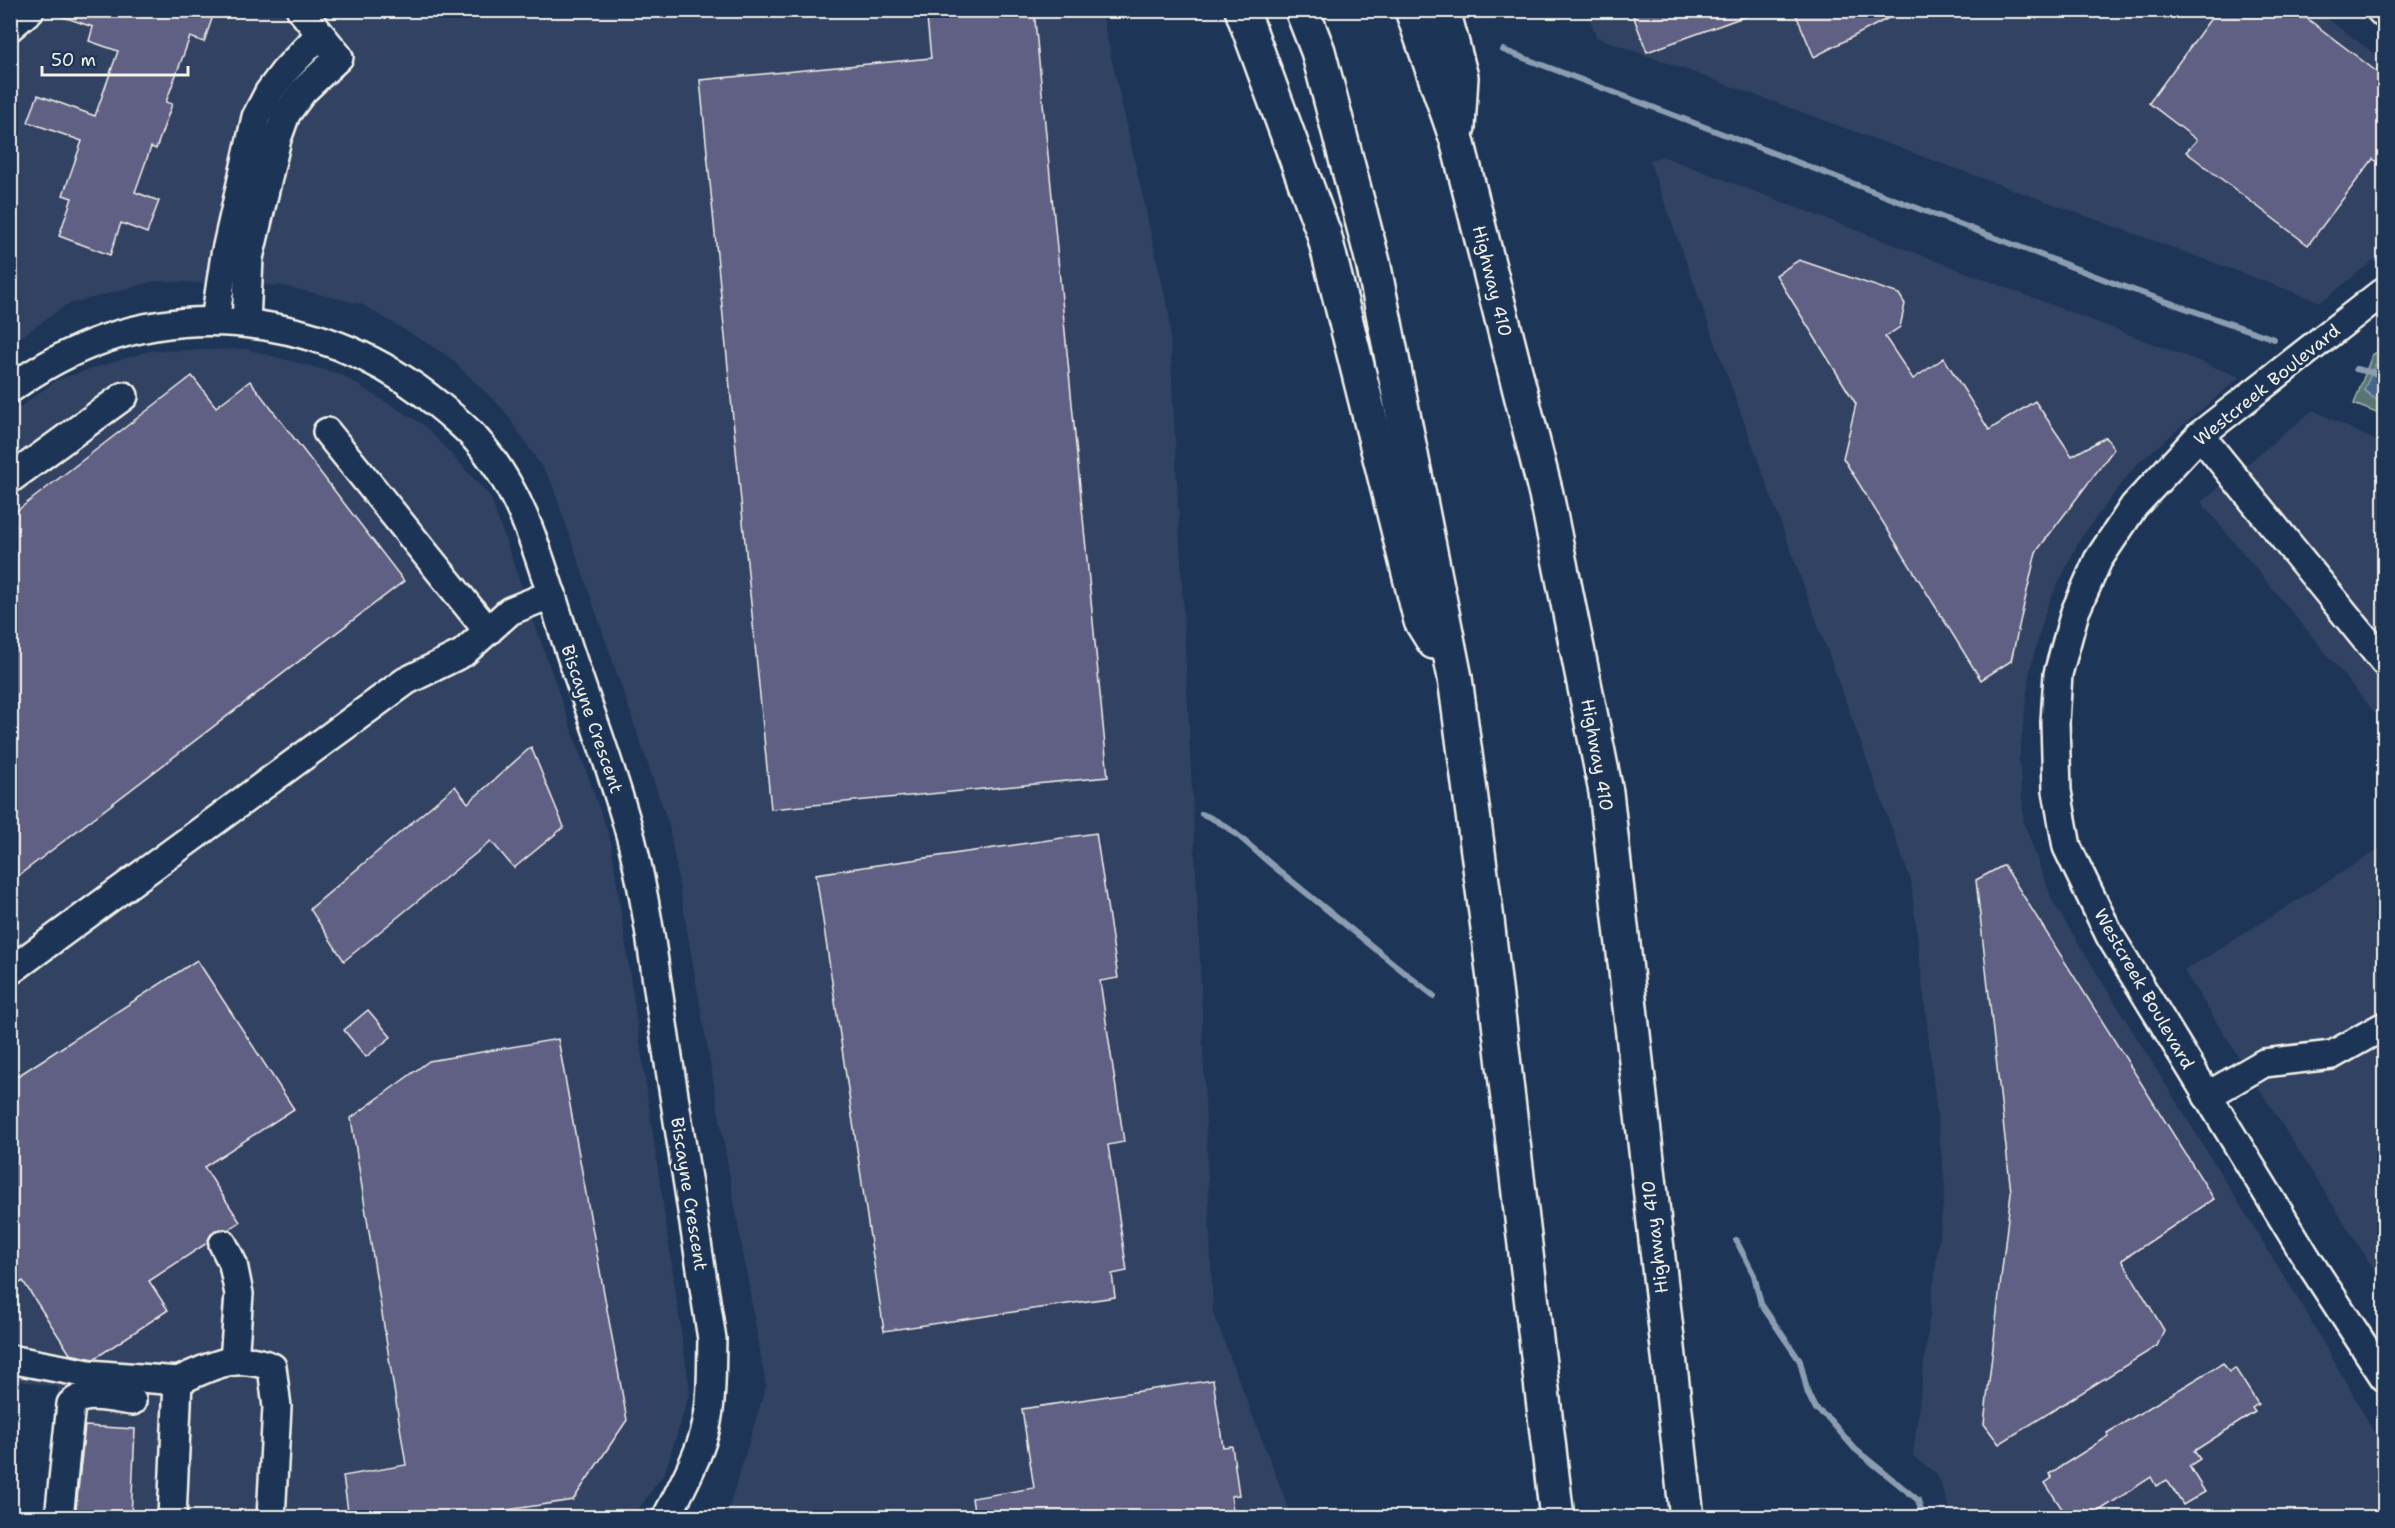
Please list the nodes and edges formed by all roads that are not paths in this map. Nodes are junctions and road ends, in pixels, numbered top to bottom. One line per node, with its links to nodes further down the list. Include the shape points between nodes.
1 (30, 10): 9 (street)
2 (301, 10): 10 (street)
3 (1242, 10): 23 (highway, via 1324,234 1421,621)
4 (1302, 10): 23 (highway, via 1318,51 1373,262)
5 (1412, 10): 11 (highway, Highway 410)
6 (1443, 10): 11 (highway, via 1461,76)
7 (2380, 10): 8 (street)
8 (2385, 14)
9 (10, 27)
10 (320, 34): 13 (street, via 284,72 256,117); 14 (street, via 339,57 303,91 286,114 277,139 249,258)
11 (1457, 141): 33 (highway, Highway 410, via 1546,494 1606,792)
12 (2385, 291): 18 (street, Westcreek Boulevard)
13 (214, 321): 14 (street, Biscayne Crescent); 15 (street, Biscayne Crescent, via 142,327 104,338 34,372)
14 (246, 323): 20 (street, Biscayne Crescent, via 322,339 357,353 422,390 474,436 503,475 529,526)
15 (10, 389)
16 (124, 396): 19 (street)
17 (327, 432): 21 (street)
18 (2200, 435): 22 (street); 26 (street, Westcreek Boulevard, via 2134,506 2098,560 2075,612 2058,674 2055,722 2057,791 2067,847 2110,936)
19 (10, 479)
20 (552, 594): 21 (street, via 510,611); 37 (street, Biscayne Crescent, via 632,843 712,1340 711,1395 702,1440)
21 (488, 631): 24 (street, via 463,653 406,681)
22 (2385, 662)
23 (1455, 678): 38 (highway)
24 (10, 971)
25 (2385, 1026): 26 (street, via 2332,1055 2264,1064)
26 (2207, 1096): 30 (street, Westcreek Boulevard)
27 (223, 1244): 29 (street, via 239,1294)
28 (10, 1359): 31 (street, via 89,1374)
29 (234, 1361): 31 (street, via 222,1361); 36 (street, via 272,1367 277,1407)
30 (2385, 1377)
31 (177, 1381): 35 (street)
32 (132, 1401): 34 (street, via 87,1396 71,1404)
33 (1682, 1473): 39 (highway, Highway 410); 40 (highway)
34 (59, 1518)
35 (172, 1518)
36 (271, 1518)
37 (666, 1518)
38 (1557, 1518)
39 (1687, 1518)
40 (1703, 1518)

